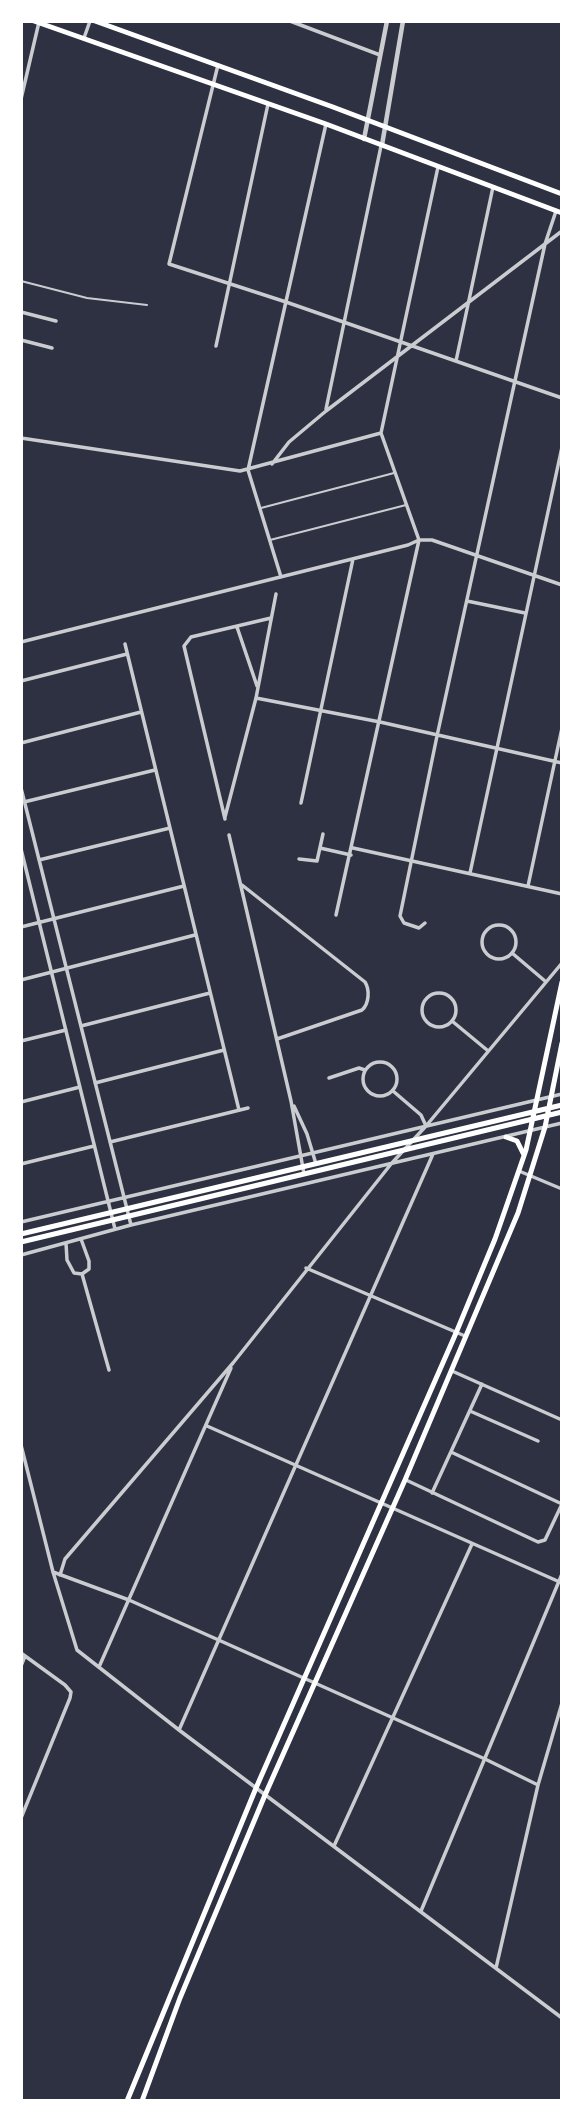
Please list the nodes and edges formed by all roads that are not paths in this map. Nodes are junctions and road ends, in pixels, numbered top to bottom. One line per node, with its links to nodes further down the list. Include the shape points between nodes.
1 (92, 21): 6 (street); 8 (main road)
2 (290, 21): 7 (street)
3 (387, 21): 7 (street)
4 (403, 21): 14 (street)
5 (37, 22): 6 (main road); 10 (street)
6 (84, 38): 9 (main road)
7 (380, 55): 12 (street)
8 (218, 65): 9 (street); 12 (main road)
9 (212, 83): 11 (main road); 24 (street, via 169,264)
10 (21, 99)
11 (268, 104): 13 (main road); 24 (street)
12 (368, 120): 14 (main road); 15 (street)
13 (326, 124): 15 (main road); 26 (street)
14 (386, 127): 16 (street); 19 (main road)
15 (364, 139): 16 (main road)
16 (382, 145): 17 (main road); 30 (street)
17 (438, 167): 18 (main road); 32 (street)
18 (493, 187): 20 (main road); 25 (street)
19 (562, 194)
20 (559, 212): 22 (street)
21 (562, 231): 22 (street)
22 (545, 244): 25 (street); 38 (street)
23 (21, 281): 27 (lane, via 87,298)
24 (229, 284): 26 (street); 33 (street)
25 (469, 301): 34 (street); 37 (street)
26 (286, 302): 30 (street); 45 (street)
27 (147, 305)
28 (21, 312): 29 (street)
29 (57, 321)
30 (344, 322): 32 (street); 40 (street)
31 (21, 340): 35 (street)
32 (401, 342): 34 (street); 36 (street)
33 (216, 346)
34 (413, 346): 36 (street); 37 (street)
35 (52, 348)
36 (397, 358): 40 (street); 41 (street)
37 (456, 361): 38 (street)
38 (514, 382): 39 (street); 51 (street)
39 (562, 398)
40 (326, 411): 44 (street, via 289,442)
41 (381, 433): 44 (street); 46 (street)
42 (21, 438): 45 (street)
43 (562, 447): 53 (street)
44 (272, 464): 45 (street)
45 (248, 470): 48 (street)
46 (395, 473): 47 (street); 48 (lane)
47 (407, 505): 49 (lane); 50 (street)
48 (258, 508): 49 (street)
49 (269, 540): 54 (street)
50 (419, 540): 51 (street); 52 (street); 69 (street)
51 (477, 555): 53 (street); 57 (street)
52 (353, 559): 54 (street); 67 (street)
53 (534, 575): 55 (street); 58 (street)
54 (281, 577): 61 (street)
55 (562, 585)
56 (276, 594): 59 (street)
57 (467, 601): 58 (street); 71 (street)
58 (525, 613): 73 (street)
59 (271, 618): 60 (street); 65 (street)
60 (237, 626): 65 (street); 66 (street, via 185,642 225,819)
61 (21, 642)
62 (125, 644): 63 (street)
63 (127, 654): 64 (street); 68 (street)
64 (21, 681)
65 (257, 688): 66 (street)
66 (256, 698): 67 (street)
67 (322, 711): 69 (street); 79 (street)
68 (141, 712): 72 (street); 76 (street)
69 (380, 722): 71 (street); 84 (street)
70 (562, 728): 74 (street)
71 (437, 736): 73 (street); 89 (street)
72 (21, 743)
73 (495, 748): 74 (street); 91 (street)
74 (555, 761): 75 (street); 94 (street)
75 (562, 763)
76 (156, 770): 78 (street); 80 (street)
77 (21, 788): 78 (street)
78 (24, 802): 88 (street)
79 (301, 803)
80 (170, 828): 88 (street); 93 (street)
81 (323, 834): 83 (street)
82 (229, 835): 92 (street)
83 (320, 848): 86 (street); 87 (street, via 317,861)
84 (353, 848): 86 (street); 89 (street)
85 (21, 849): 90 (street)
86 (351, 855): 96 (street)
87 (299, 859)
88 (39, 860): 97 (street)
89 (411, 861): 91 (street); 99 (street, via 401,919 419,928)
90 (23, 865): 98 (street)
91 (470, 873): 94 (street)
92 (240, 884): 113 (street); 113 (street, via 365,982 368,989 362,1010)
93 (184, 886): 97 (street); 101 (street)
94 (528, 886): 95 (street)
95 (562, 894)
96 (336, 915)
97 (54, 919): 98 (street); 104 (street)
98 (39, 923): 100 (street); 105 (street)
99 (425, 923)
100 (21, 927)
101 (196, 935): 104 (street); 109 (street)
102 (512, 953): 102 (street, via 516,941 507,927 495,925 485,931 481,942 491,957 502,959); 107 (street)
103 (562, 963): 107 (street)
104 (66, 968): 105 (street); 111 (street)
105 (51, 972): 106 (street); 112 (street)
106 (21, 980)
107 (546, 982): 117 (street)
108 (562, 982): 125 (main road)
109 (210, 993): 111 (street); 116 (street)
110 (452, 1021): 110 (street, via 457,1010 447,994 434,993 424,1001 422,1013 429,1024 441,1027); 117 (street)
111 (81, 1026): 120 (street)
112 (66, 1030): 114 (street); 121 (street)
113 (277, 1039): 126 (street)
114 (21, 1041)
115 (562, 1043): 124 (main road)
116 (224, 1050): 120 (street); 131 (street)
117 (487, 1050): 137 (street)
118 (365, 1070): 119 (street); 122 (street, via 363,1083 369,1093 382,1097); 122 (street, via 375,1062 388,1064 396,1073)
119 (328, 1078)
120 (95, 1083): 144 (street)
121 (80, 1087): 127 (street); 145 (street)
122 (393, 1091): 137 (street, via 421,1115)
123 (562, 1094): 124 (street)
124 (550, 1096): 125 (street); 130 (main road)
125 (537, 1100): 132 (main road); 137 (street)
126 (291, 1101): 140 (street); 141 (street)
127 (21, 1102)
128 (562, 1105): 130 (main road)
129 (248, 1108): 131 (street)
130 (549, 1108): 132 (main road); 134 (main road)
131 (239, 1110): 144 (street)
132 (535, 1111): 135 (main road); 143 (main road)
133 (562, 1112): 134 (main road)
134 (547, 1116): 135 (main road); 138 (main road)
135 (533, 1119): 139 (main road); 146 (main road)
136 (562, 1123): 138 (street)
137 (426, 1126): 143 (street); 147 (street)
138 (545, 1127): 139 (street); 158 (main road)
139 (531, 1131): 142 (street); 150 (main road)
140 (307, 1134): 141 (street); 147 (street)
141 (296, 1137): 149 (street)
142 (506, 1137): 148 (street); 150 (main road, via 517,1141)
143 (410, 1141): 146 (street); 152 (main road)
144 (110, 1142): 160 (street)
145 (94, 1146): 151 (street); 161 (street)
146 (402, 1151): 153 (street); 155 (main road)
147 (312, 1153): 149 (street); 152 (street)
148 (433, 1154): 153 (street); 178 (street)
149 (300, 1156): 154 (street); 160 (street)
150 (524, 1156): 156 (main road)
151 (21, 1164)
152 (316, 1164): 154 (main road); 155 (street)
153 (391, 1164): 167 (street); 176 (street)
154 (302, 1167): 157 (street); 162 (main road)
155 (318, 1171): 157 (main road)
156 (519, 1171): 158 (street); 179 (main road)
157 (304, 1174): 164 (main road)
158 (530, 1175): 159 (street); 180 (main road)
159 (562, 1189)
160 (124, 1197): 161 (street); 162 (street)
161 (108, 1201): 163 (street); 166 (street)
162 (127, 1209): 163 (main road); 164 (street)
163 (111, 1212): 165 (street); 170 (main road)
164 (129, 1216): 165 (main road); 167 (street)
165 (113, 1220): 168 (street); 169 (main road)
166 (21, 1222)
167 (131, 1225): 168 (street)
168 (115, 1229): 171 (street)
169 (73, 1230): 172 (street); 173 (main road)
170 (21, 1234)
171 (81, 1239): 172 (street); 177 (street, via 89,1261 89,1269)
172 (75, 1240): 174 (street)
173 (21, 1242)
174 (66, 1243): 175 (street); 177 (street, via 69,1267)
175 (21, 1255)
176 (306, 1268): 178 (street); 181 (street)
177 (82, 1273): 182 (street)
178 (371, 1296): 179 (street); 192 (street)
179 (456, 1333): 180 (street); 195 (main road)
180 (467, 1337): 183 (main road)
181 (233, 1363): 187 (street); 201 (street, via 65,1559)
182 (109, 1370)
183 (452, 1370): 184 (street); 193 (main road)
184 (482, 1384): 185 (street); 186 (street)
185 (470, 1411): 188 (street); 190 (street)
186 (562, 1420)
187 (207, 1426): 192 (street); 203 (street)
188 (538, 1441)
189 (21, 1445): 191 (street)
190 (451, 1452): 194 (street); 196 (street)
191 (22, 1454): 199 (street)
192 (296, 1465): 195 (street); 204 (street)
193 (405, 1480): 194 (street); 197 (main road)
194 (432, 1493): 196 (street, via 538,1542 545,1540)
195 (382, 1503): 197 (street); 208 (main road)
196 (562, 1504)
197 (393, 1508): 198 (street); 209 (main road)
198 (472, 1544): 202 (street); 211 (street)
199 (53, 1572): 201 (street); 207 (street, via 77,1650)
200 (562, 1574): 202 (street)
201 (60, 1575): 203 (street)
202 (560, 1582): 213 (street)
203 (129, 1600): 204 (street); 207 (street)
204 (219, 1640): 208 (street); 212 (street)
205 (23, 1655): 206 (street); 217 (street, via 71,1692)
206 (21, 1666)
207 (99, 1667): 212 (street)
208 (304, 1678): 209 (street); 215 (main road)
209 (315, 1683): 211 (street); 216 (main road)
210 (561, 1704): 214 (street)
211 (392, 1718): 213 (street); 218 (street)
212 (179, 1730): 215 (street)
213 (485, 1759): 214 (street); 219 (street)
214 (538, 1786): 220 (street)
215 (256, 1788): 216 (street); 221 (main road)
216 (265, 1795): 218 (street); 222 (main road)
217 (21, 1818)
218 (334, 1846): 219 (street)
219 (421, 1911): 220 (street)
220 (496, 1968): 223 (street)
221 (170, 1994): 222 (main road); 224 (main road)
222 (180, 1998): 225 (main road)
223 (562, 2018)
224 (127, 2101)
225 (142, 2101)

